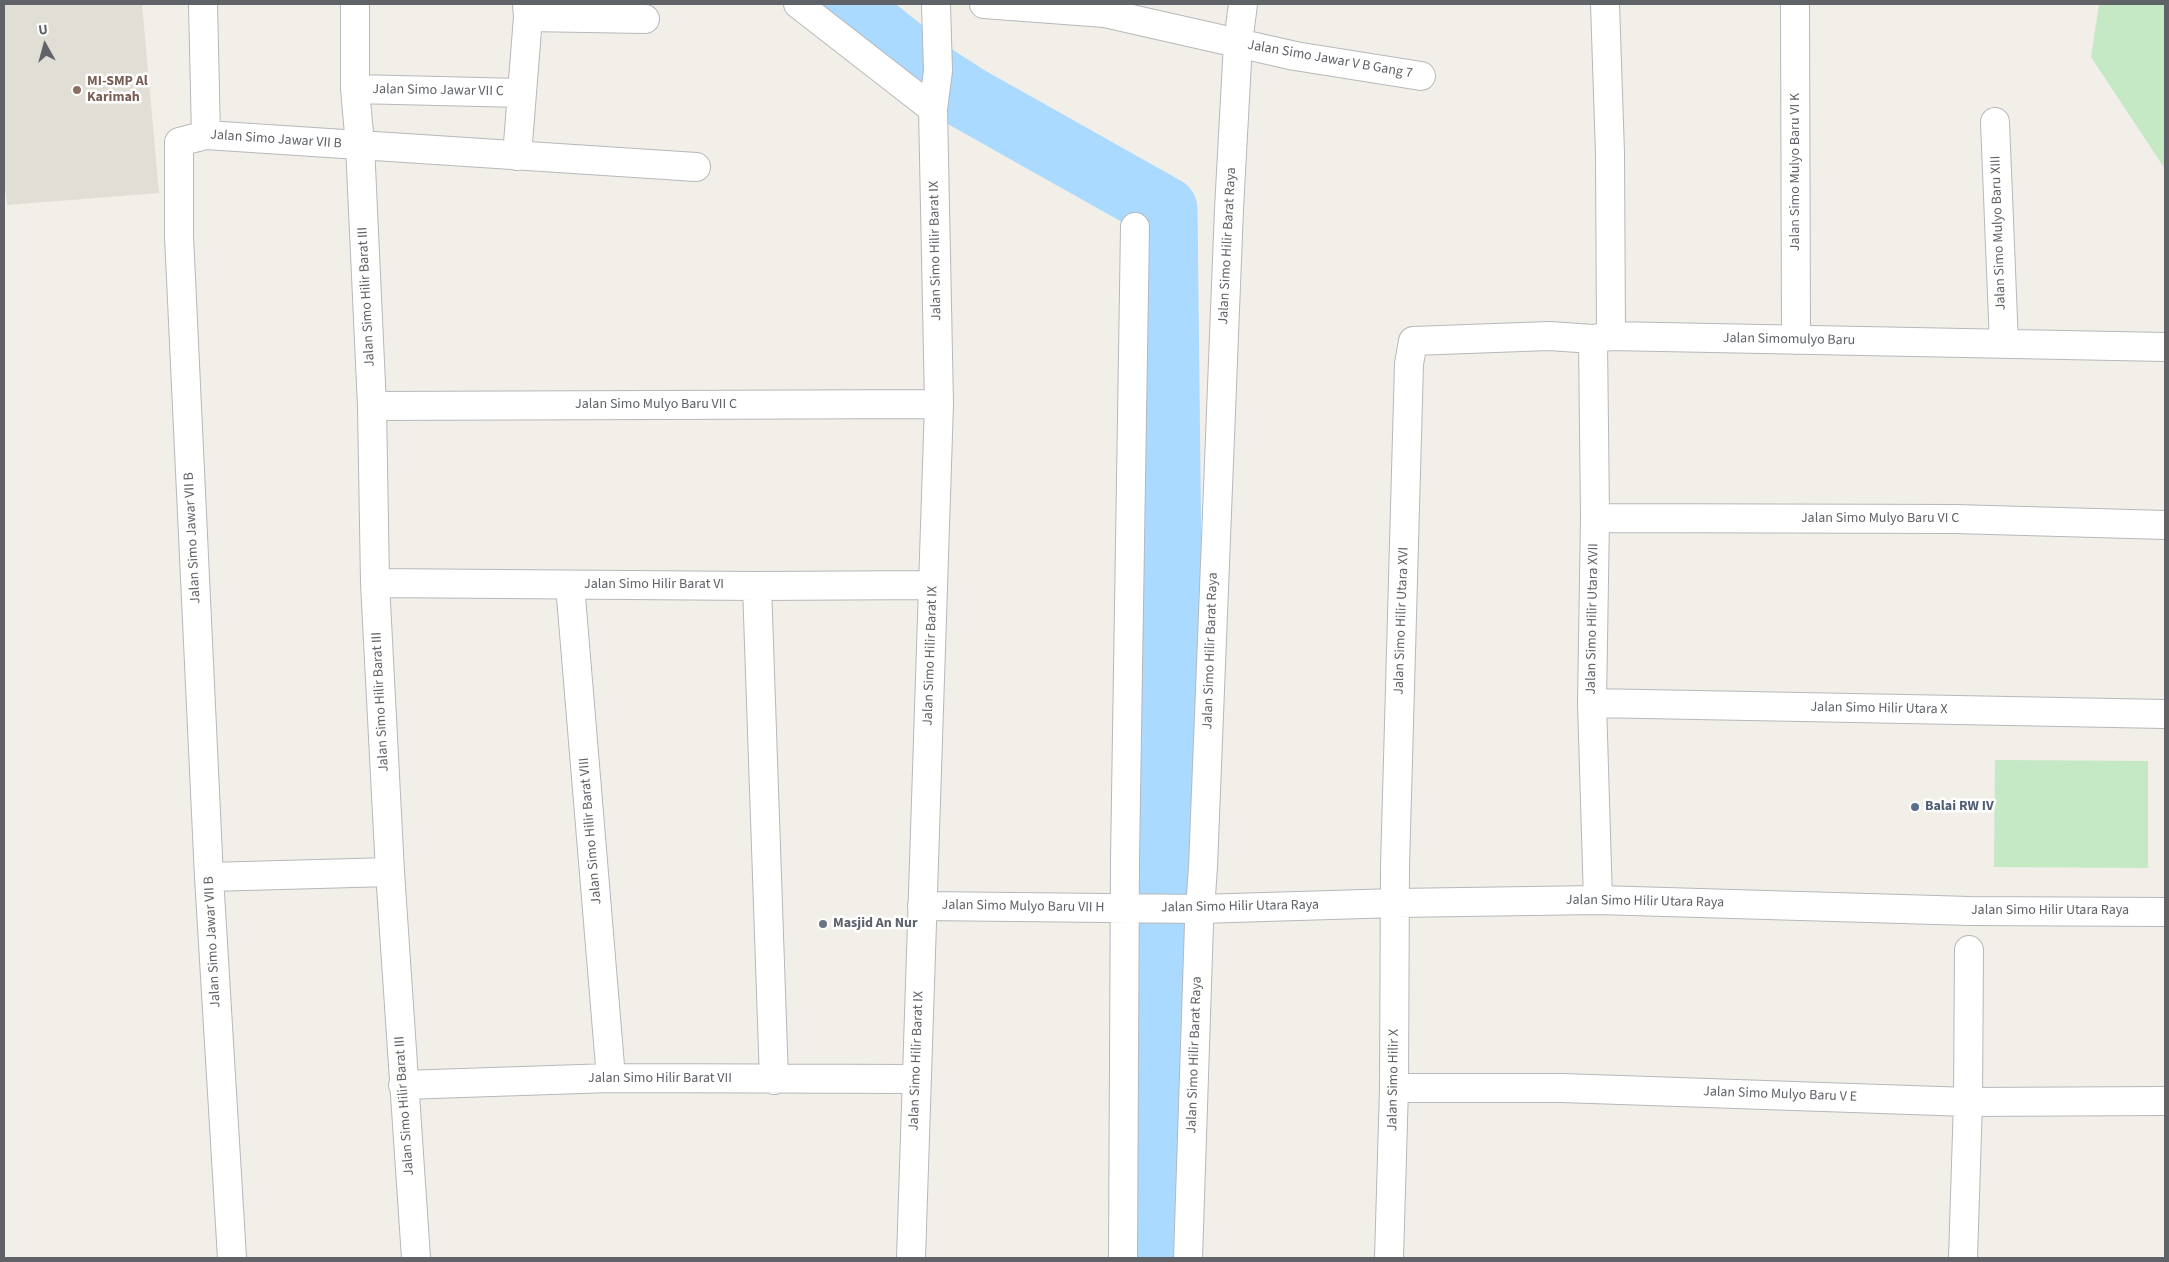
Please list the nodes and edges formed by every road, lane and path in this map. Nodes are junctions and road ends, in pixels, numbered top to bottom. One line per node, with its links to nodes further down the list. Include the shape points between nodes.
1 (203, 4): 17 (street)
2 (355, 4): 14 (street, Jalan Simo Jawar VII B)
3 (798, 4): 13 (street)
4 (936, 4): 13 (street, Jalan Simo Hilir Barat IX)
5 (984, 4): 11 (street, Jalan Simo Jawar V B Gang 7, via 1105,13)
6 (1243, 4): 11 (street, Jalan Simo Hilir Barat Raya)
7 (1605, 4): 22 (street, Jalan Simo Hilir Utara XVII, via 1610,153)
8 (1795, 4): 23 (street, Jalan Simo Mulyo Baru VI K)
9 (527, 10): 10 (street); 15 (street)
10 (645, 19)
11 (1238, 43): 12 (street, Jalan Simo Jawar V B Gang 7, via 1295,56); 42 (street, Jalan Simo Hilir Barat Raya)
12 (1421, 76)
13 (936, 83): 27 (street, Jalan Simo Hilir Barat IX)
14 (355, 89): 15 (street, Jalan Simo Jawar VII C); 18 (street, Jalan Simo Jawar VII B)
15 (521, 93): 19 (street)
16 (1995, 122): 25 (street, Jalan Simo Mulyo Baru XIII)
17 (206, 135): 18 (street, Jalan Simo Jawar VII B); 38 (street, Jalan Simo Jawar VII B, via 181,140 178,146 179,236)
18 (360, 145): 19 (street); 28 (street, Jalan Simo Hilir Barat III)
19 (517, 156): 20 (street)
20 (696, 167)
21 (1135, 227): 43 (street)
22 (1602, 337): 23 (street, Jalan Simomulyo Baru); 24 (street, Jalan Simomulyo Baru); 29 (street, Jalan Simo Hilir Utara XVII)
23 (1796, 340): 25 (street, Jalan Simomulyo Baru)
24 (1413, 341): 40 (street, Jalan Simo Hilir Utara XVI, via 1409,364)
25 (2004, 344): 26 (street, Jalan Simomulyo Baru)
26 (2165, 347)
27 (939, 404): 28 (street, Jalan Simo Mulyo Baru VII C); 33 (street, Jalan Simo Hilir Barat IX)
28 (372, 406): 31 (street, Jalan Simo Hilir Barat III)
29 (1595, 518): 30 (street, Jalan Simo Mulyo Baru VI C, via 1955,519); 35 (street, Jalan Simo Hilir Utara XVII)
30 (2165, 526)
31 (375, 583): 32 (street, Jalan Simo Hilir Barat VI); 37 (street, Jalan Simo Hilir Barat III)
32 (570, 585): 34 (street, Jalan Simo Hilir Barat VI); 46 (street, Jalan Simo Hilir Barat VIII)
33 (933, 585): 34 (street, Jalan Simo Hilir Barat VI); 41 (street, Jalan Simo Hilir Barat IX)
34 (756, 586): 47 (street)
35 (1592, 703): 36 (street, Jalan Simo Hilir Utara X); 39 (street, Jalan Simo Hilir Utara XVII)
36 (2165, 714)
37 (390, 872): 38 (street); 49 (street, Jalan Simo Hilir Barat III)
38 (209, 877): 53 (street, Jalan Simo Jawar VII B)
39 (1598, 900): 40 (street, Jalan Simo Hilir Utara Raya); 44 (street, Jalan Simo Hilir Utara Raya, via 1970,911)
40 (1396, 902): 42 (street, Jalan Simo Hilir Utara Raya); 50 (street, Jalan Simo Hilir X)
41 (922, 906): 43 (street, Jalan Simo Mulyo Baru VII H); 48 (street, Jalan Simo Hilir Barat IX)
42 (1192, 908): 43 (street, Jalan Simo Hilir Utara Raya); 57 (street, Jalan Simo Hilir Barat Raya)
43 (1133, 909): 56 (street)
44 (2165, 912)
45 (1969, 950): 52 (street)
46 (611, 1078): 47 (street, Jalan Simo Hilir Barat VII); 49 (street, Jalan Simo Hilir Barat VII)
47 (774, 1080): 48 (street, Jalan Simo Hilir Barat VII)
48 (916, 1080): 55 (street, Jalan Simo Hilir Barat IX)
49 (403, 1085): 54 (street, Jalan Simo Hilir Barat III)
50 (1394, 1088): 52 (street, Jalan Simo Mulyo Baru V E, via 1562,1088); 58 (street, Jalan Simo Hilir X)
51 (2165, 1101): 52 (street, Jalan Simo Mulyo Baru V E)
52 (1968, 1102): 59 (street)
53 (232, 1258)
54 (416, 1258)
55 (911, 1258)
56 (1123, 1258)
57 (1188, 1258)
58 (1389, 1258)
59 (1963, 1258)

